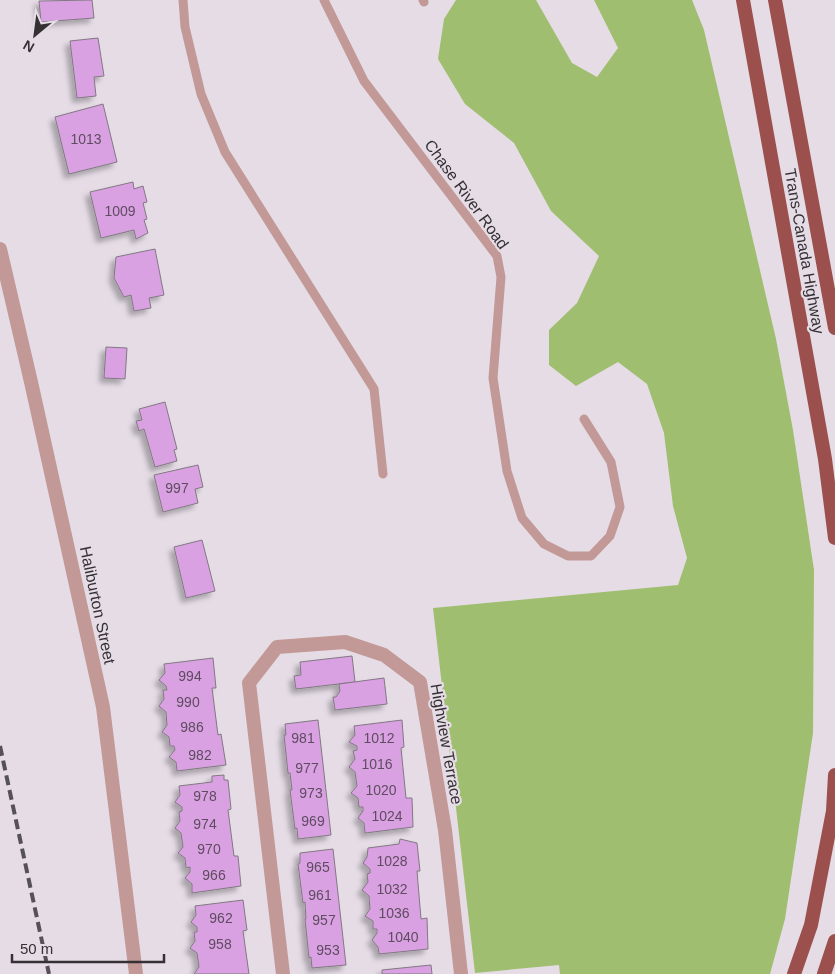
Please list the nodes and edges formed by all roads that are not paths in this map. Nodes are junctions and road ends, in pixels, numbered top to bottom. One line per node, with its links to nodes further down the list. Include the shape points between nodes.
1 (182, 0): 8 (lane, via 201,94 225,152 374,389)
2 (324, 0): 7 (lane, Chase River Road, via 364,81 497,256 501,277 493,378 507,471 522,518 544,544 568,556 591,556 610,536 620,507 611,462)
3 (743, 0): 9 (highway, Trans-Canada Highway, via 825,459)
4 (775, 0): 6 (highway, Trans-Canada Highway)
5 (0, 249): 12 (street, Haliburton Street, via 103,707)
6 (835, 328)
7 (584, 420)
8 (383, 474)
9 (835, 538)
10 (835, 776): 15 (highway, via 833,811 811,925)
11 (835, 941): 16 (highway)
12 (136, 974)
13 (283, 974): 14 (street, Highview Terrace, via 249,683 277,647 345,642 384,655 420,682 445,830)
14 (461, 974)
15 (794, 974)
16 (824, 974)

